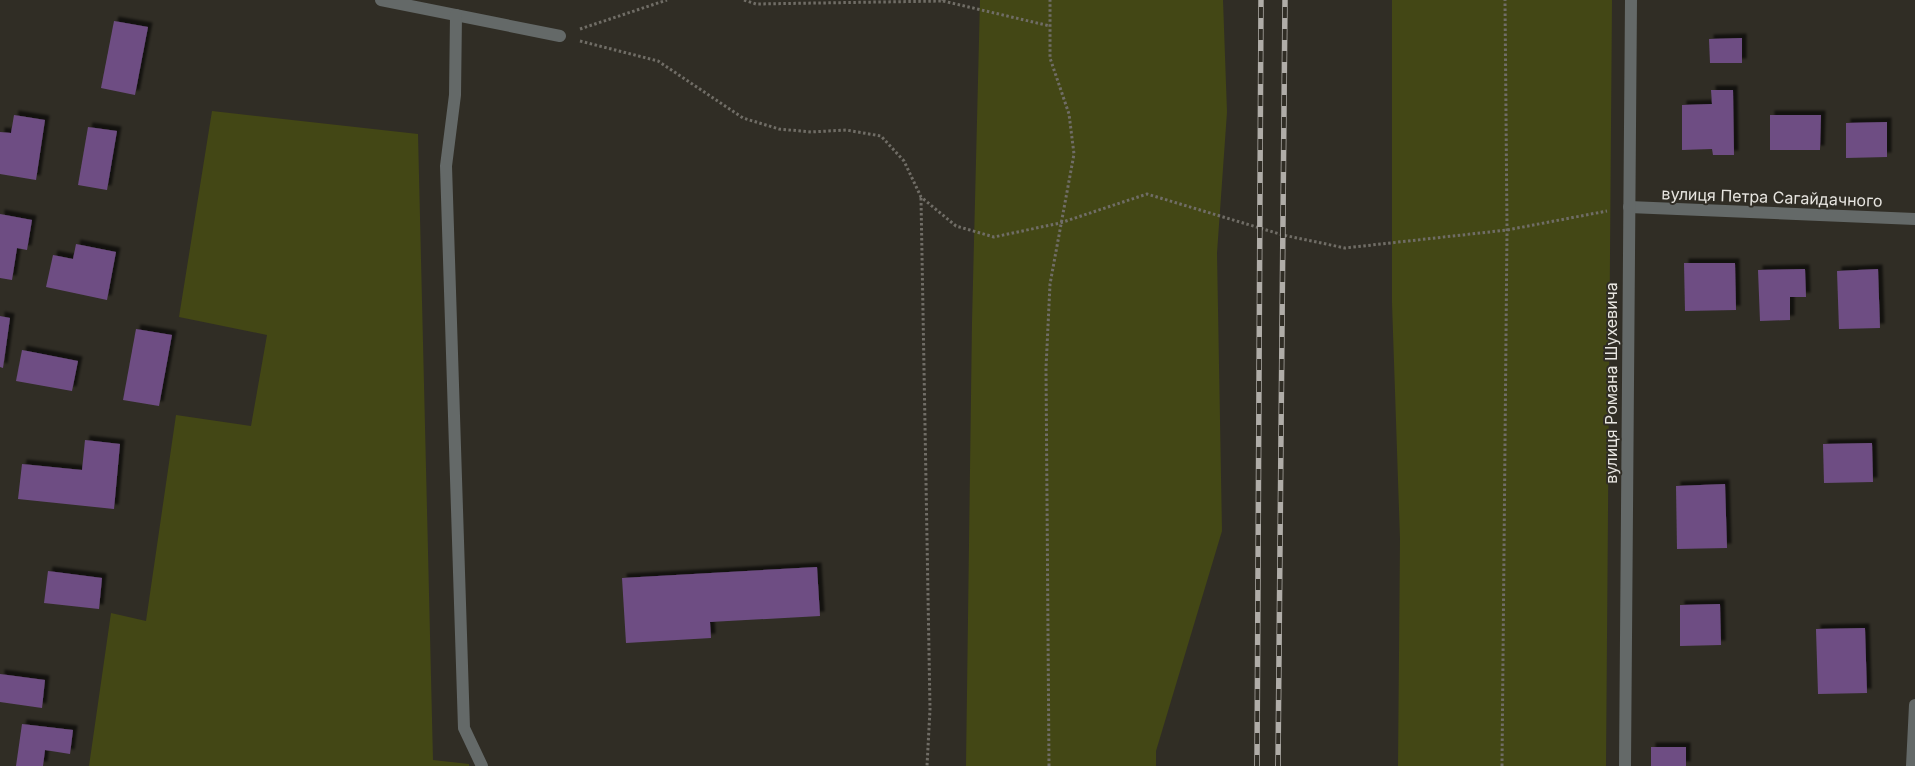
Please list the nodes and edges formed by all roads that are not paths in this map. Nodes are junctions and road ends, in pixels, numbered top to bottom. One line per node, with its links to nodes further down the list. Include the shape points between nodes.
1 (381, 0): 3 (street)
2 (1632, 0): 5 (street, вулиця Романа Шухевича)
3 (456, 15): 4 (street); 8 (street, via 455,95 446,166 464,728)
4 (560, 36)
5 (1629, 208): 6 (street, вулиця Петра Сагайдачного); 9 (street, вулиця Романа Шухевича)
6 (1915, 219)
7 (1915, 705): 10 (street)
8 (482, 766)
9 (1626, 766)
10 (1912, 766)

